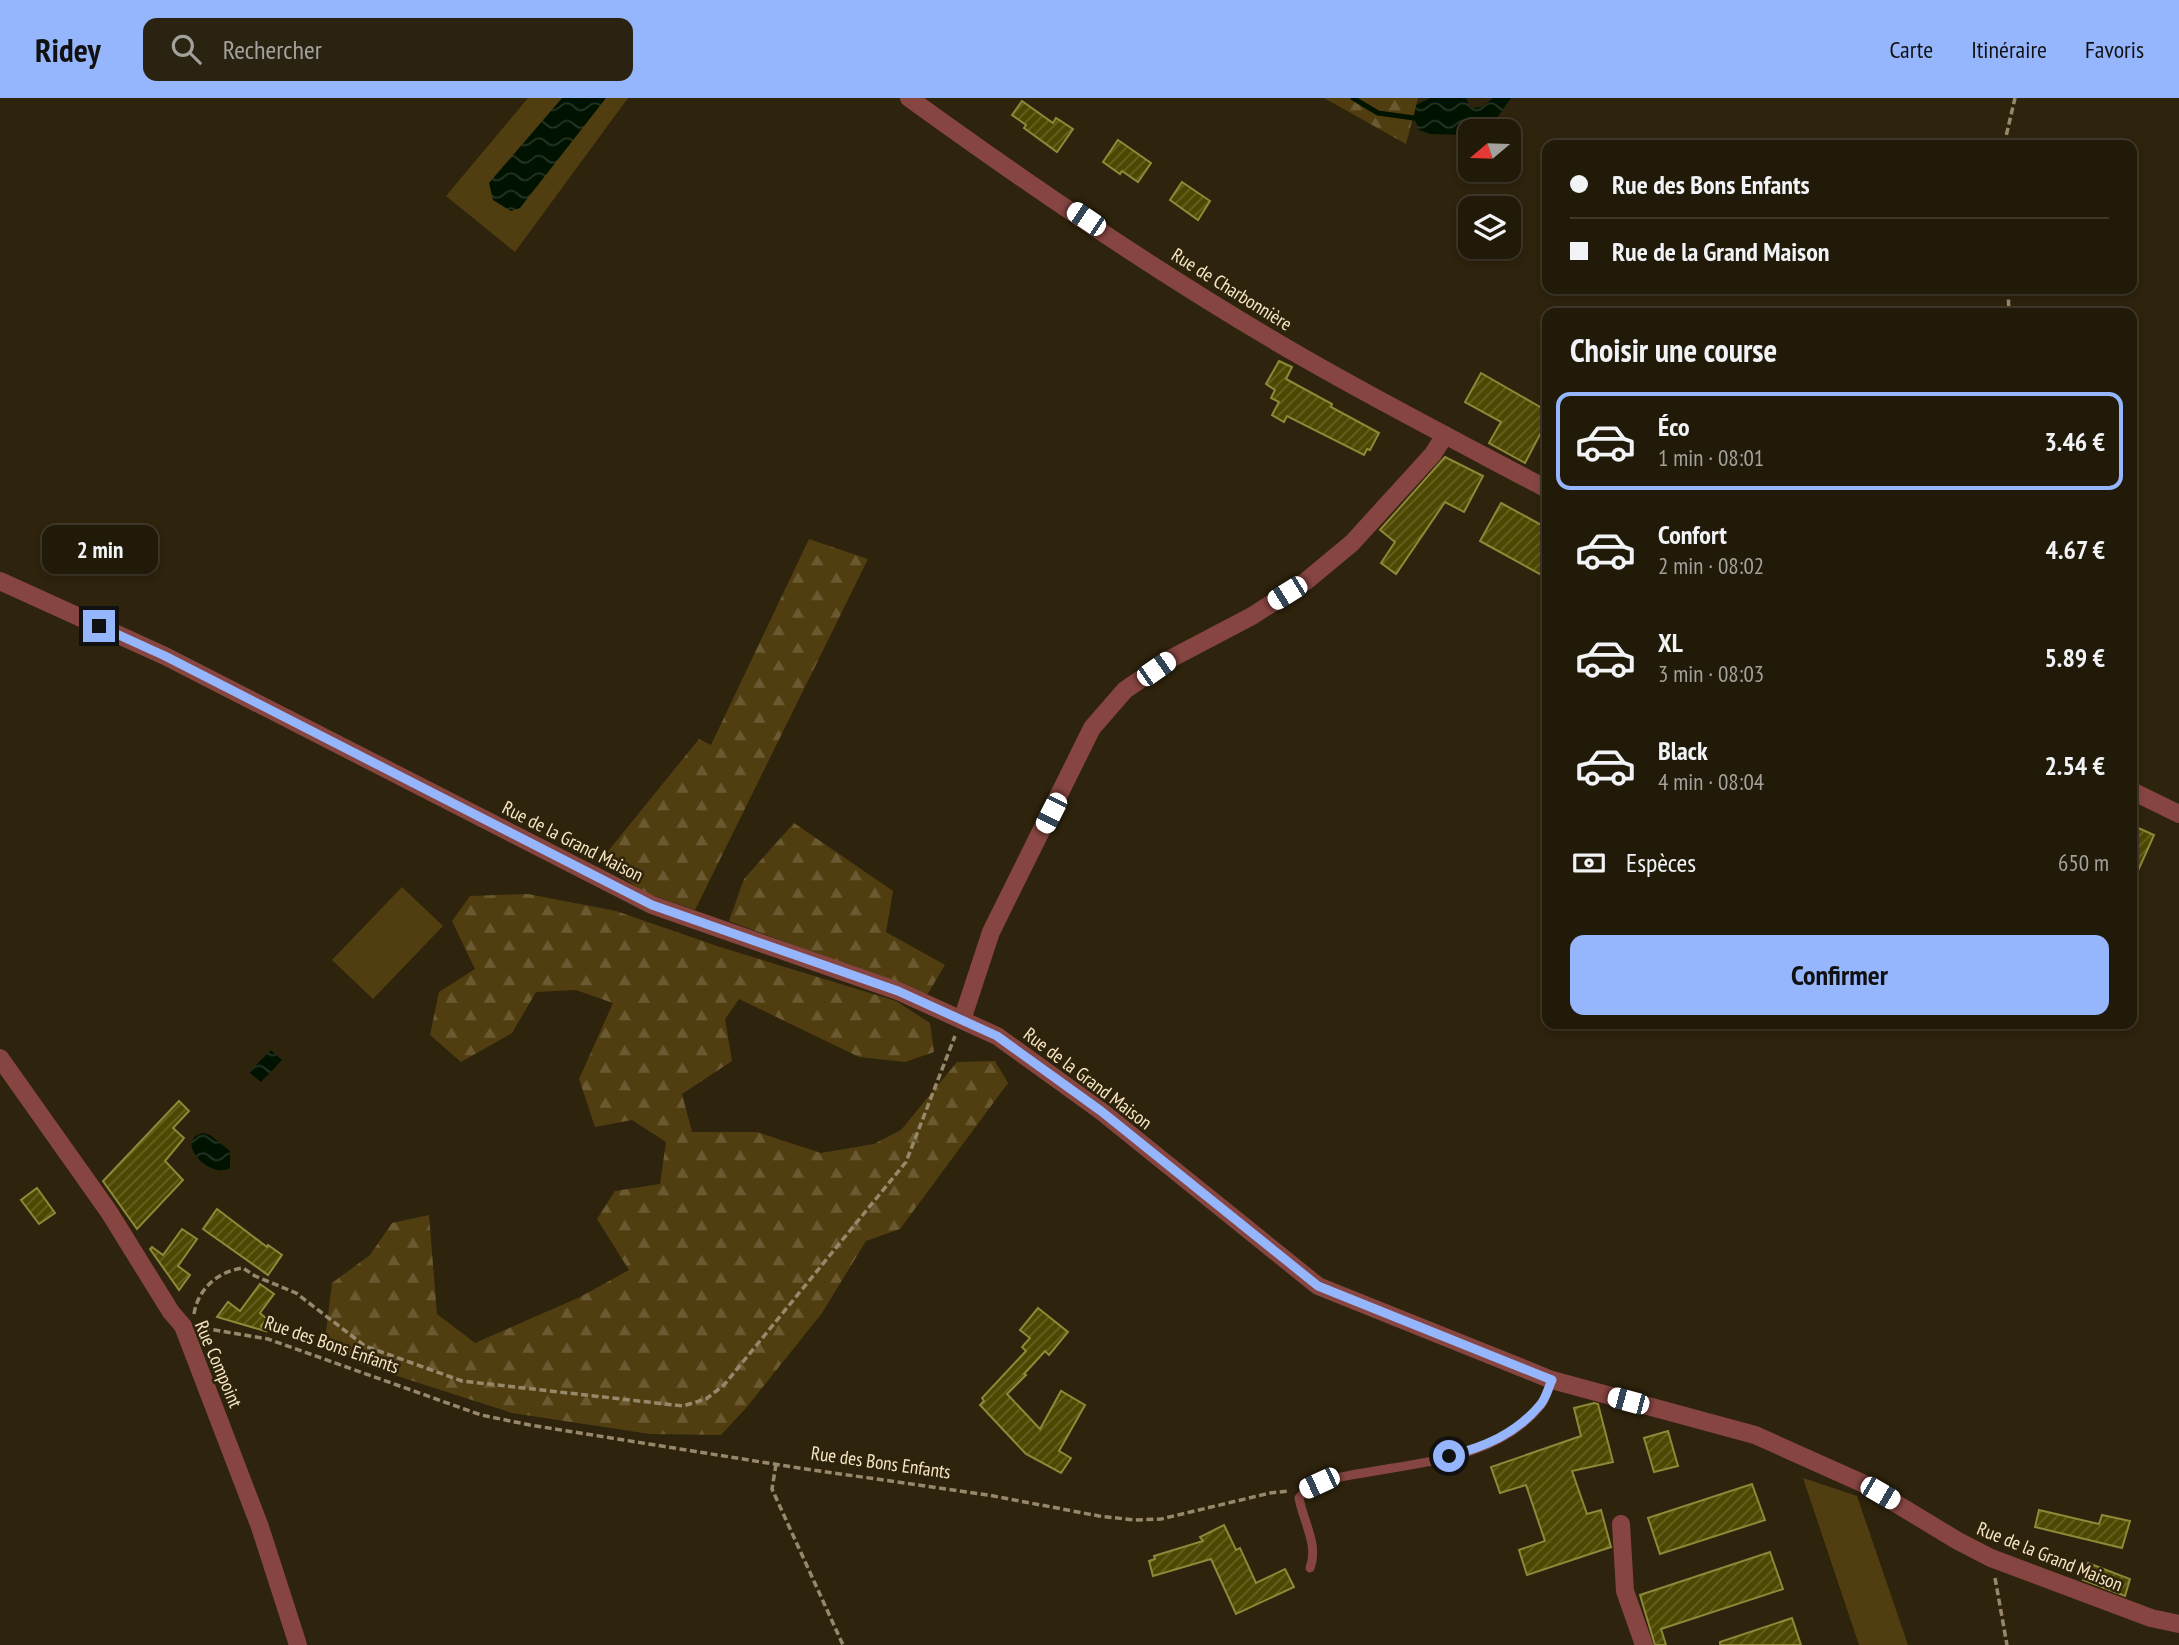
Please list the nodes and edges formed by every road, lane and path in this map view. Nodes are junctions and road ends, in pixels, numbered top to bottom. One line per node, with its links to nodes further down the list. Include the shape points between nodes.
1 (909, 98): 4 (street, Rue de Charbonnière, via 1202,297)
2 (2015, 98): 3 (path)
3 (2005, 140)
4 (1445, 435): 5 (street, Rue de Charbonnière); 9 (street, via 1433,454 1334,559 1252,616 1172,658 1125,690 1092,728 991,932)
5 (1542, 486)
6 (0, 581): 9 (street, Rue de la Grand Maison, via 165,656 652,905 898,991)
7 (2137, 793): 8 (street)
8 (2179, 814)
9 (959, 1027): 11 (path, via 906,1162 724,1385 706,1399 683,1406 462,1381 365,1346 296,1293 243,1268 211,1281); 12 (street, Rue de la Grand Maison, via 997,1036 1101,1111 1318,1286)
10 (0, 1058): 11 (street, Rue Compoint, via 108,1212 171,1312)
11 (188, 1326): 13 (path, Rue des Bons Enfants, via 268,1339 481,1415); 19 (street, Rue Compoint)
12 (1552, 1380): 14 (lane, via 1542,1404 1485,1446 1340,1477); 16 (street, Rue de la Grand Maison, via 1755,1435 1862,1483)
13 (776, 1464): 14 (path, Rue des Bons Enfants, via 1134,1520); 20 (path, via 772,1489)
14 (1306, 1489): 17 (lane, via 1299,1498 1314,1548)
15 (1621, 1524): 21 (street, via 1626,1591)
16 (1991, 1558): 18 (street, Rue de la Grand Maison, via 2151,1618); 22 (path)
17 (1310, 1568)
18 (2179, 1624)
19 (298, 1645)
20 (843, 1645)
21 (1644, 1645)
22 (2007, 1645)

